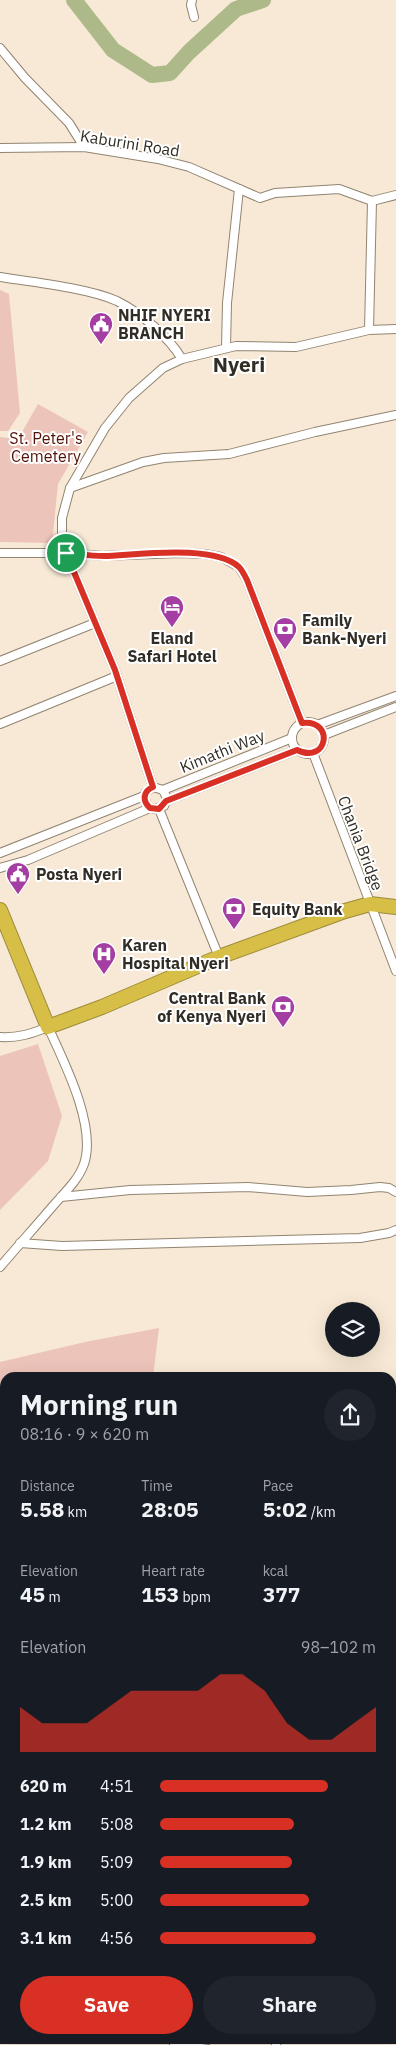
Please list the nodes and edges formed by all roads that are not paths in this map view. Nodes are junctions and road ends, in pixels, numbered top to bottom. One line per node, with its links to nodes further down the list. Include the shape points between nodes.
1 (192, 0): 2 (street)
2 (194, 18)
3 (0, 48): 4 (street, via 70,123)
4 (84, 147): 5 (street, Kaburini Road); 6 (street, Kaburini Road, via 189,167)
5 (0, 148)
6 (239, 189): 8 (street, Kaburini Road, via 260,198 275,193 338,189); 12 (street, via 226,303)
7 (396, 195): 8 (street)
8 (372, 201): 11 (street)
9 (0, 277): 13 (street, via 91,293 116,301 159,330)
10 (396, 329): 11 (street)
11 (369, 330): 12 (street, via 296,347)
12 (226, 348): 13 (street)
13 (182, 359): 15 (street, via 163,368 129,398 105,428)
14 (396, 415): 15 (street, via 229,454 143,462)
15 (70, 488): 17 (street, via 62,518)
16 (0, 553): 17 (street)
17 (66, 553): 18 (street); 23 (street, via 102,556 205,554 221,557 239,567 247,580)
18 (95, 623): 19 (street); 20 (street)
19 (0, 661)
20 (117, 676): 24 (street); 30 (street)
21 (396, 696): 25 (street)
22 (396, 707): 26 (street)
23 (302, 723): 25 (street); 27 (street)
24 (0, 724)
25 (317, 725): 26 (street)
26 (324, 735): 29 (street, via 323,744)
27 (292, 738): 28 (street); 31 (street, Kimathi Way)
28 (297, 750): 29 (street); 33 (street, Kimathi Way)
29 (313, 754): 38 (street, Chania Bridge)
30 (153, 787): 31 (street); 32 (street)
31 (163, 790): 33 (street)
32 (144, 796): 34 (street); 36 (street)
33 (166, 801): 35 (street)
34 (150, 808): 35 (street); 37 (street, via 28,860)
35 (159, 809): 41 (street)
36 (0, 853)
37 (0, 868)
38 (370, 904): 39 (highway); 41 (highway); 42 (street, Chania Bridge)
39 (396, 907)
40 (0, 910): 43 (highway)
41 (219, 957): 43 (highway)
42 (396, 971)
43 (48, 1027): 44 (street, via 30,1035); 46 (street, via 83,1112 86,1140 84,1165)
44 (0, 1036)
45 (396, 1192): 46 (street, via 380,1187 307,1192 238,1188 130,1190)
46 (61, 1197): 48 (street)
47 (396, 1230): 48 (street, via 350,1238 62,1246)
48 (20, 1243): 49 (street)
49 (0, 1267)

